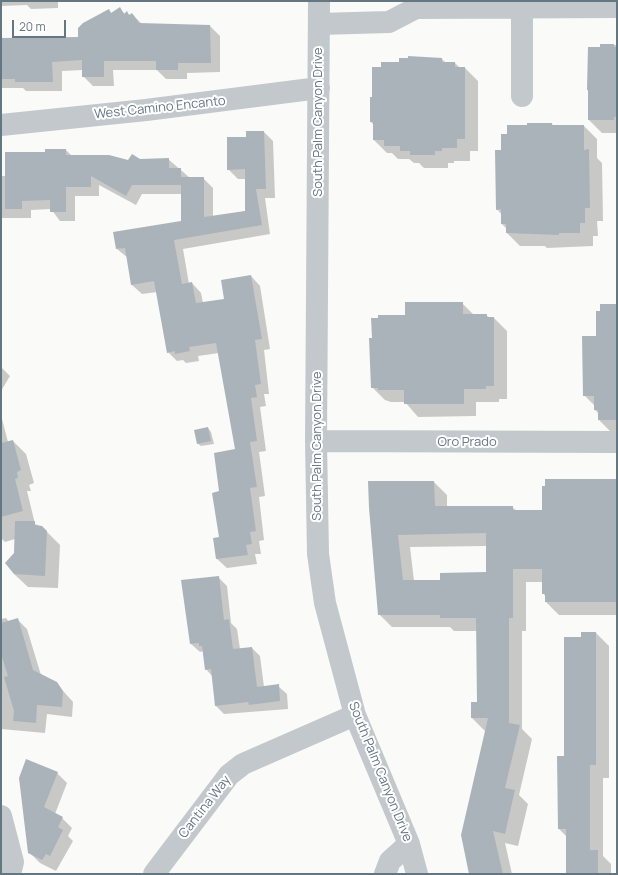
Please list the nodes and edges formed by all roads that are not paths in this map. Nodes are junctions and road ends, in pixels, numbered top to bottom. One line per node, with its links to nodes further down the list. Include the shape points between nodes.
1 (319, 1): 4 (street, South Palm Canyon Drive)
2 (617, 7): 3 (street)
3 (522, 8): 4 (street, via 416,8 390,22); 6 (street)
4 (319, 24): 5 (street, South Palm Canyon Drive)
5 (319, 88): 7 (street, West Camino Encanto, via 162,109); 8 (street, South Palm Canyon Drive)
6 (522, 96)
7 (1, 125)
8 (316, 442): 9 (street, Oro Prado); 10 (street, South Palm Canyon Drive, via 318,554 324,596)
9 (617, 442)
10 (355, 715): 12 (street, South Palm Canyon Drive); 14 (street, Cantina Way, via 243,764 229,775)
11 (1, 816): 13 (street, via 13,862)
12 (409, 844): 15 (street, via 390,861); 16 (street, South Palm Canyon Drive)
13 (10, 874)
14 (154, 874)
15 (384, 874)
16 (417, 874)

